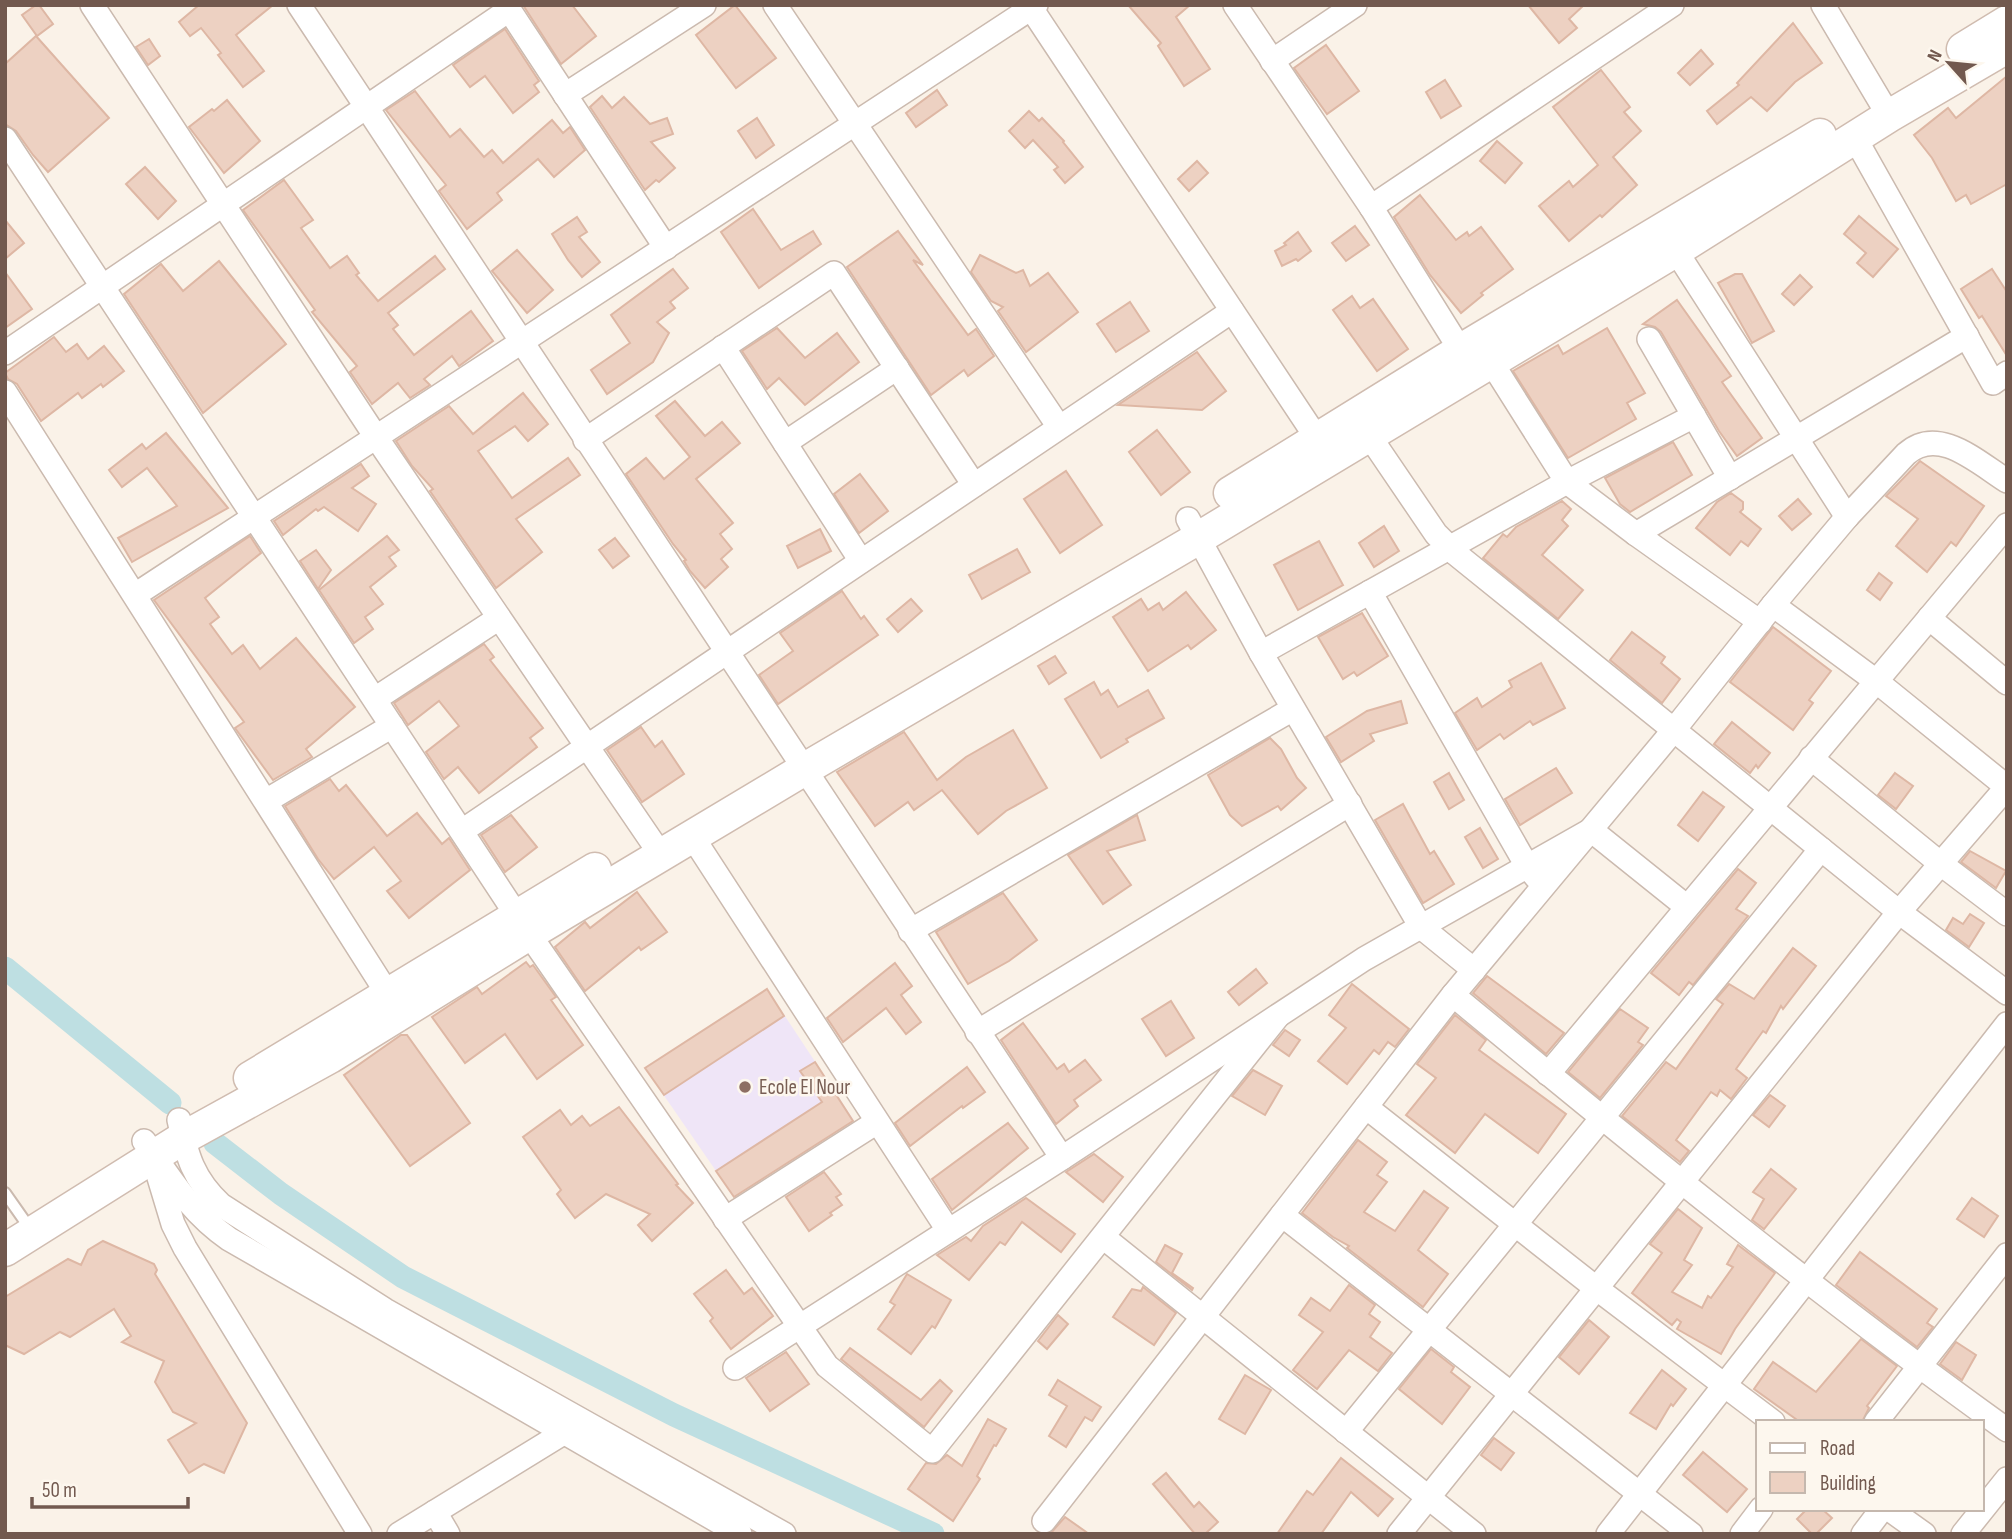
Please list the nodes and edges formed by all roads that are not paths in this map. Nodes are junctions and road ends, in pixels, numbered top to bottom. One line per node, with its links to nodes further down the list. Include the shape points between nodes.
1 (92, 5): 20 (street)
2 (299, 5): 15 (street)
3 (704, 5): 14 (street)
4 (775, 5): 17 (street)
5 (1235, 5): 13 (street)
6 (1355, 5): 13 (street)
7 (1672, 5): 21 (street)
8 (1823, 5): 16 (street)
9 (1032, 6): 17 (street); 25 (street)
10 (507, 7): 14 (street); 15 (street)
11 (2007, 22): 16 (main road)
12 (2007, 47): 16 (main road)
13 (1272, 61): 21 (street)
14 (565, 95): 23 (street)
15 (366, 107): 20 (street); 28 (street)
16 (1884, 108): 18 (main road); 22 (main road)
17 (856, 123): 23 (street); 36 (street)
18 (1855, 138): 22 (main road); 26 (street)
19 (5, 139): 24 (street)
20 (223, 205): 24 (street); 38 (street)
21 (1371, 207): 31 (street)
22 (1669, 240): 31 (main road); 39 (street)
23 (666, 248): 28 (street)
24 (104, 287): 30 (street); 47 (street)
25 (1232, 311): 36 (street); 42 (street)
26 (1967, 336): 33 (street, via 1993,383); 39 (street)
27 (1649, 338): 35 (street)
28 (521, 342): 38 (street); 40 (street)
29 (723, 348): 32 (street, via 834,273); 40 (street); 41 (street)
30 (5, 353)
31 (1476, 355): 37 (main road); 42 (main road); 45 (street)
32 (897, 368): 41 (street); 46 (street)
33 (2007, 373)
34 (5, 392): 55 (street)
35 (1694, 416): 43 (street); 45 (street)
36 (1059, 428): 46 (street)
37 (1368, 435): 42 (main road); 52 (street)
38 (376, 437): 47 (street); 57 (street)
39 (1795, 437): 43 (street); 48 (street)
40 (585, 440): 59 (street)
41 (785, 443): 53 (street)
42 (1323, 448): 50 (main road)
43 (1730, 478): 51 (street)
44 (2007, 481): 48 (street, via 1947,445 1927,442 1914,446)
45 (1567, 482): 51 (street); 52 (street)
46 (974, 485): 53 (street)
47 (255, 516): 55 (street); 63 (street)
48 (1847, 517): 56 (street)
49 (2007, 524): 58 (street)
50 (1192, 529): 60 (street); 69 (main road)
51 (1636, 534): 56 (street)
52 (1450, 548): 54 (street); 66 (street)
53 (861, 561): 59 (street)
54 (1370, 592): 60 (street); 80 (street)
55 (135, 595): 71 (street)
56 (1767, 614): 61 (street); 66 (street)
57 (499, 618): 63 (street); 67 (street)
58 (1928, 618): 61 (street); 62 (street)
59 (725, 652): 67 (street); 69 (street)
60 (1261, 653): 64 (street)
61 (1876, 681): 68 (street); 70 (street)
62 (2007, 683)
63 (375, 699): 65 (street)
64 (1293, 709): 72 (street); 87 (street)
65 (392, 726): 71 (street); 75 (street)
66 (1673, 731): 73 (street); 74 (street)
67 (586, 745): 75 (street); 77 (street)
68 (1811, 758): 73 (street); 79 (street)
69 (797, 761): 76 (main road); 77 (main road); 87 (street)
70 (2007, 787): 79 (street)
71 (266, 801): 91 (street)
72 (1350, 804): 86 (street); 94 (street)
73 (1769, 808): 78 (street); 82 (street)
74 (1591, 830): 80 (street); 81 (street); 82 (street)
75 (462, 831): 85 (street)
76 (692, 836): 77 (main road); 98 (street)
77 (655, 846): 85 (main road)
78 (1821, 849): 83 (street); 97 (street)
79 (1941, 864): 83 (street); 84 (street)
80 (1527, 866): 81 (street); 86 (street)
81 (1544, 887): 88 (street)
82 (1687, 907): 95 (street)
83 (1899, 912): 89 (street); 102 (street)
84 (2007, 914)
85 (523, 925): 91 (main road); 106 (street)
86 (1421, 927): 88 (street); 92 (street)
87 (910, 931): 94 (street)
88 (1474, 970): 90 (street)
89 (2007, 993)
90 (1453, 995): 95 (street); 96 (street)
91 (394, 1004): 99 (main road)
92 (1278, 1016): 101 (street); 109 (street)
93 (2007, 1024): 112 (street)
94 (977, 1032): 101 (street)
95 (1548, 1074): 97 (street)
96 (1366, 1107): 104 (street); 107 (street)
97 (1601, 1117): 102 (street); 107 (street)
98 (877, 1122): 106 (street); 108 (street)
99 (181, 1129): 100 (main road); 103 (street)
100 (151, 1151): 103 (street); 105 (main road); 136 (street, via 185,1248)
101 (1062, 1158): 108 (street)
102 (1681, 1183): 112 (street); 113 (street)
103 (197, 1197): 124 (street, via 214,1228 229,1239); 140 (street, via 221,1205 385,1310)
104 (1282, 1215): 114 (street); 116 (street)
105 (16, 1216): 110 (main road)
106 (725, 1219): 115 (street)
107 (1515, 1224): 113 (street); 116 (street)
108 (948, 1230): 115 (street)
109 (1102, 1237): 114 (street); 115 (street, via 932,1451 827,1366)
110 (5, 1250)
111 (2007, 1255): 118 (street)
112 (1806, 1280): 118 (street); 119 (street)
113 (1597, 1288): 119 (street); 120 (street)
114 (1202, 1318): 125 (street); 135 (street)
115 (799, 1326): 117 (street)
116 (1430, 1329): 120 (street); 125 (street)
117 (735, 1367)
118 (1919, 1367): 122 (street); 123 (street)
119 (1724, 1385): 121 (street); 127 (street)
120 (1512, 1393): 127 (street); 128 (street)
121 (1770, 1420)
122 (1878, 1420)
123 (2007, 1430)
124 (565, 1432): 134 (street); 139 (street)
125 (1346, 1432): 128 (street)
126 (2007, 1479): 129 (street)
127 (1640, 1493): 143 (street); 144 (street)
128 (1428, 1497): 141 (street); 142 (street)
129 (1984, 1508)
130 (1759, 1511): 145 (street)
131 (1880, 1511): 146 (street)
132 (1892, 1511): 147 (street)
133 (1981, 1511): 148 (street)
134 (435, 1512): 137 (street); 138 (street)
135 (1044, 1521)
136 (360, 1534)
137 (400, 1534)
138 (448, 1534)
139 (740, 1534)
140 (784, 1534)
141 (1399, 1534)
142 (1474, 1534)
143 (1608, 1534)
144 (1691, 1534)
145 (1742, 1534)
146 (1863, 1534)
147 (1924, 1534)
148 (1963, 1534)

